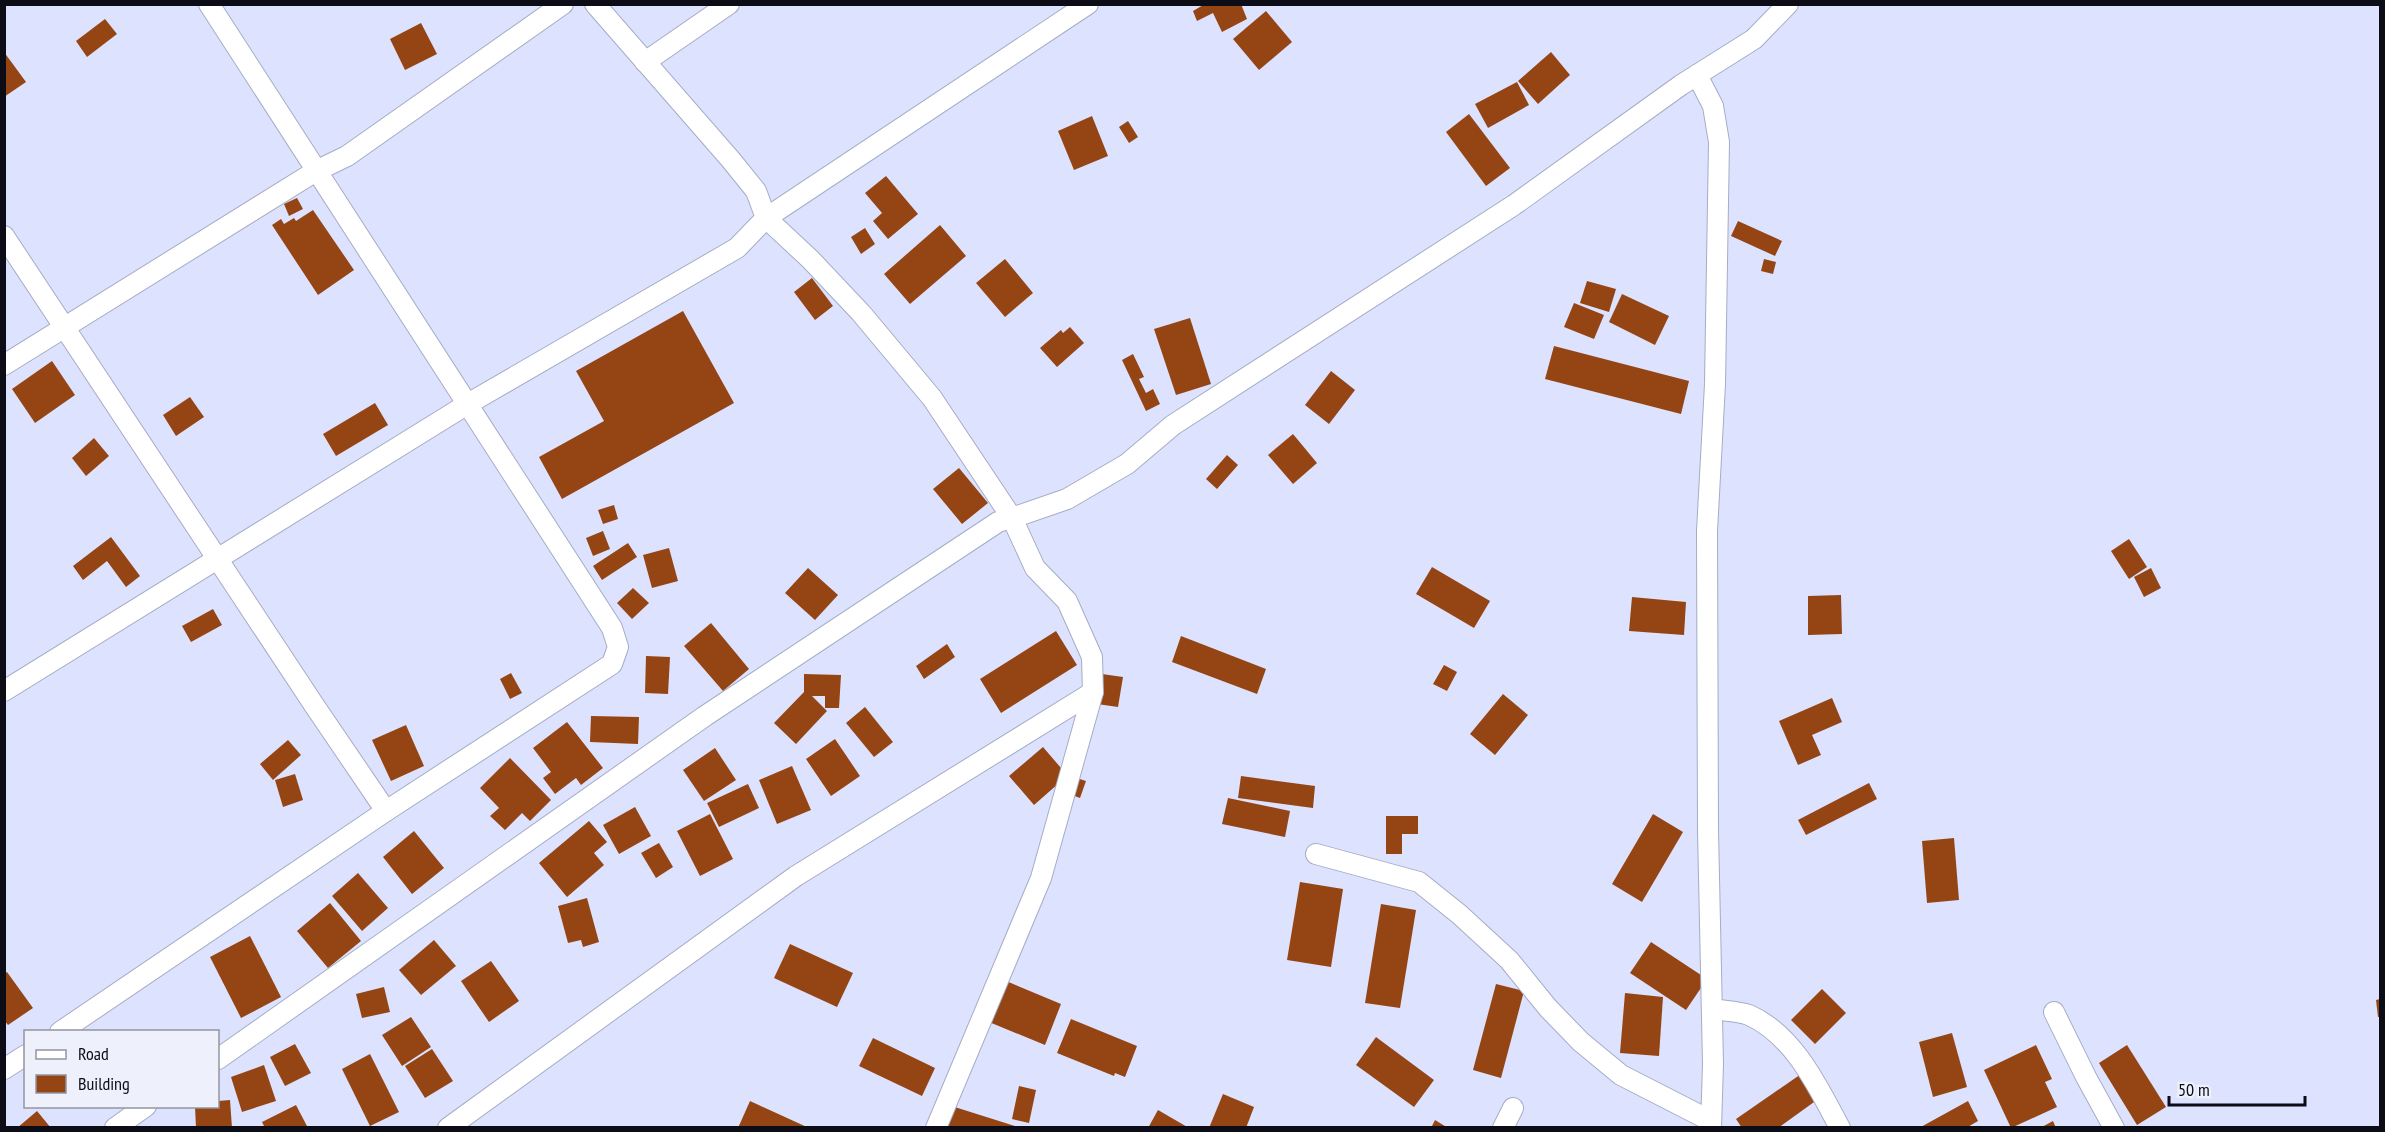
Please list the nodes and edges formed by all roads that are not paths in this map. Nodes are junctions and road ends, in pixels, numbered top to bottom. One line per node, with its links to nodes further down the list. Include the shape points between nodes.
1 (208, 4): 9 (street)
2 (563, 4): 9 (street, via 347,156)
3 (595, 4): 7 (street)
4 (729, 4): 7 (street)
5 (1088, 4): 10 (street)
6 (1788, 4): 8 (street, via 1754,39)
7 (645, 62): 10 (street, via 756,191)
8 (1697, 75): 15 (street, via 1514,205 1173,425 1127,464 1067,499); 21 (street, via 1713,106 1719,142 1715,384 1707,531)
9 (316, 171): 12 (street); 14 (street)
10 (766, 218): 14 (street, via 737,248); 15 (street, via 861,313 933,398)
11 (4, 236): 12 (street)
12 (64, 328): 13 (street); 16 (street)
13 (4, 365)
14 (466, 405): 16 (street); 19 (street, via 612,628 618,647 612,664)
15 (1012, 518): 18 (street, via 1035,568 1067,601 1092,657); 25 (street, via 998,522 705,716)
16 (219, 558): 17 (street); 19 (street)
17 (4, 691)
18 (1093, 692): 31 (street, via 796,876); 32 (street, via 1041,878)
19 (386, 811): 23 (street)
20 (1316, 855): 29 (street, via 1419,882 1509,960 1548,1008 1605,1062 1621,1075)
21 (1712, 1009): 29 (street); 34 (street, via 1748,1015 1776,1033 1809,1069)
22 (2054, 1012): 35 (street)
23 (63, 1030)
24 (24, 1056): 26 (street)
25 (219, 1058)
26 (4, 1069)
27 (145, 1108): 30 (street)
28 (1513, 1108): 33 (street)
29 (1711, 1124)
30 (115, 1128)
31 (448, 1128)
32 (936, 1128)
33 (1503, 1128)
34 (1840, 1128)
35 (2114, 1128)

